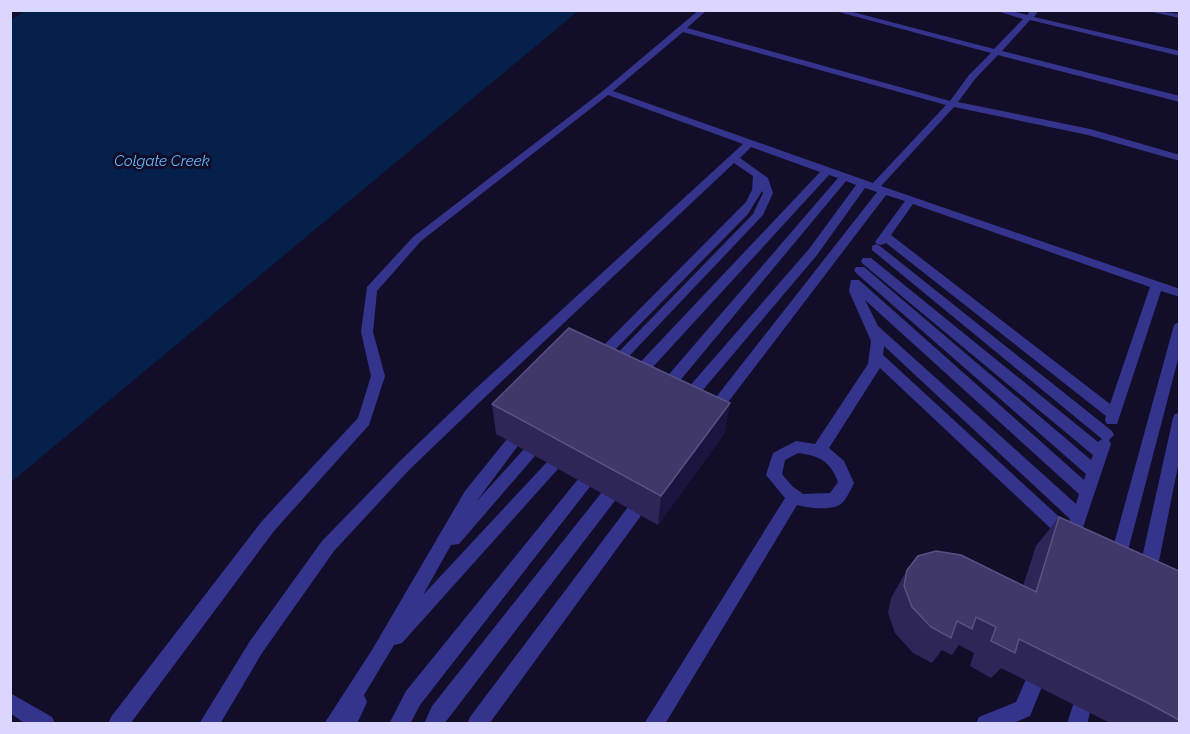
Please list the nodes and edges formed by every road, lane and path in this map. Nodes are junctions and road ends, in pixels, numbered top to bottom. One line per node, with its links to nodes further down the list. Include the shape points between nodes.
1 (704, 10): 8 (lane)
2 (834, 10): 9 (lane)
3 (996, 10): 7 (lane)
4 (1036, 10): 7 (lane)
5 (1152, 10): 6 (lane)
6 (1179, 16)
7 (1028, 18): 9 (lane); 10 (lane)
8 (681, 29): 11 (lane); 13 (lane)
9 (996, 51): 12 (lane); 13 (lane)
10 (1179, 54)
11 (607, 92): 14 (lane); 58 (lane, via 417,239 371,290 367,332 378,376 364,421 268,526)
12 (1179, 99)
13 (952, 104): 15 (lane, via 1090,132); 20 (lane)
14 (750, 143): 16 (lane); 17 (lane)
15 (1179, 158)
16 (735, 159): 18 (lane); 59 (lane, via 404,465 335,538 282,609)
17 (827, 171): 19 (lane); 32 (lane)
18 (756, 172): 30 (lane, via 757,193 744,212); 31 (lane, via 768,193 758,215)
19 (844, 177): 20 (lane); 33 (lane)
20 (874, 187): 21 (lane); 34 (lane); 37 (lane)
21 (911, 200): 22 (lane); 25 (lane)
22 (885, 236): 23 (lane); 35 (lane)
23 (876, 248): 24 (lane); 38 (lane)
24 (861, 272): 28 (lane, via 855,291); 42 (lane); 44 (lane); 46 (lane)
25 (1157, 285): 26 (lane); 35 (lane)
26 (1179, 293)
27 (1179, 325): 52 (lane)
28 (873, 328): 29 (lane, via 878,341); 50 (lane)
29 (876, 356): 40 (lane); 50 (lane, via 1070,545)
30 (590, 368)
31 (604, 375)
32 (626, 386)
33 (656, 400)
34 (677, 410)
35 (1114, 414): 38 (lane)
36 (1179, 418): 53 (lane)
37 (703, 423)
38 (1107, 435): 42 (lane)
39 (512, 443): 51 (lane, via 471,496)
40 (820, 450): 48 (lane, via 796,447 778,457 774,475 787,494); 48 (lane, via 839,464 846,483 835,499 812,504)
41 (529, 453): 51 (lane)
42 (1101, 453): 44 (lane)
43 (552, 466): 54 (lane)
44 (1094, 472): 46 (lane)
45 (584, 483): 62 (lane, via 412,698)
46 (1087, 492): 50 (lane)
47 (608, 497): 63 (lane)
48 (794, 497): 65 (lane)
49 (634, 512): 64 (lane)
50 (1079, 517)
51 (431, 562): 54 (lane)
52 (1112, 581)
53 (1143, 596)
54 (378, 656): 60 (lane); 61 (lane)
55 (1034, 684): 66 (lane, via 1023,709)
56 (10, 702): 57 (lane)
57 (45, 723)
58 (118, 723)
59 (208, 723)
60 (334, 723)
61 (347, 723)
62 (399, 723)
63 (434, 723)
64 (477, 723)
65 (654, 723)
66 (986, 723)

